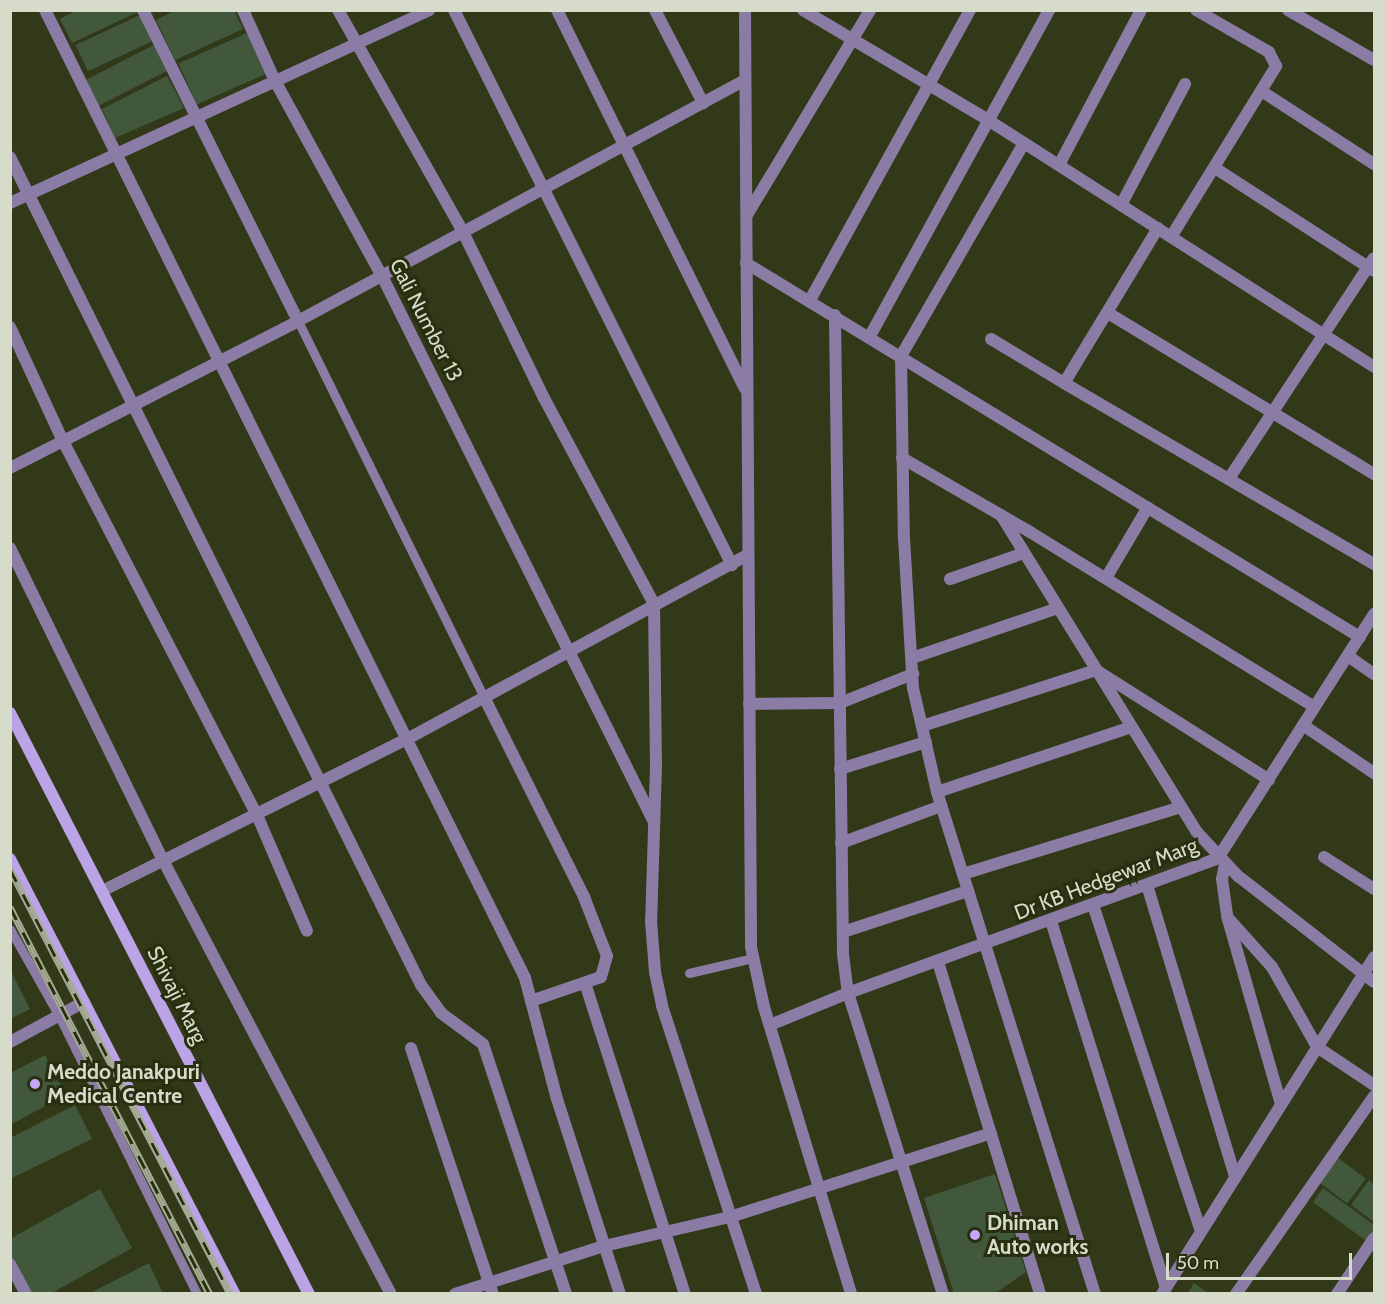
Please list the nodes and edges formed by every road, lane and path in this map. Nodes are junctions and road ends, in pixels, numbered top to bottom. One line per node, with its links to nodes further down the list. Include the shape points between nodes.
1 (45, 10): 30 (street)
2 (143, 10): 26 (street)
3 (243, 10): 20 (street, Gali Number 13)
4 (338, 10): 18 (street)
5 (429, 10): 18 (street)
6 (454, 10): 35 (street)
7 (557, 10): 29 (street)
8 (655, 10): 25 (street)
9 (745, 10): 21 (street)
10 (802, 10): 17 (street)
11 (870, 10): 17 (street)
12 (970, 10): 23 (street)
13 (1049, 10): 27 (street)
14 (1141, 10): 33 (street)
15 (1197, 10): 24 (street, via 1269,52 1276,66)
16 (1288, 10): 19 (street)
17 (853, 40): 23 (street); 39 (street)
18 (354, 44): 20 (street); 41 (street)
19 (1374, 60)
20 (274, 80): 26 (street); 45 (street, Gali Number 13)
21 (745, 80): 25 (street); 39 (street)
22 (1185, 84): 38 (street)
23 (929, 85): 27 (street); 46 (street)
24 (1263, 92): 32 (street); 34 (street)
25 (703, 103): 29 (street)
26 (195, 118): 30 (street); 49 (street)
27 (988, 120): 28 (street); 52 (street)
28 (1024, 143): 33 (street); 54 (street)
29 (626, 144): 35 (street); 58 (street)
30 (119, 153): 36 (street); 55 (street)
31 (10, 157): 36 (street)
32 (1374, 164)
33 (1059, 165): 38 (street)
34 (1215, 168): 42 (street); 44 (street)
35 (543, 189): 41 (street); 72 (street)
36 (29, 194): 37 (street); 59 (street)
37 (10, 203)
38 (1121, 205): 40 (street)
39 (746, 216): 43 (street)
40 (1158, 228): 42 (street); 47 (street)
41 (463, 232): 45 (street); 75 (street, via 544,398)
42 (1171, 237): 51 (street)
43 (747, 263): 46 (street); 58 (street)
44 (1373, 265): 51 (street)
45 (382, 276): 49 (street); 79 (street, Gali Number 13)
46 (810, 300): 48 (street)
47 (1108, 313): 57 (street); 60 (street)
48 (835, 315): 52 (street); 87 (street)
49 (298, 321): 55 (street); 85 (lane)
50 (10, 327): 61 (street)
51 (1324, 335): 56 (street); 60 (street)
52 (870, 336): 54 (street)
53 (991, 339): 57 (street)
54 (901, 356): 62 (street); 66 (street)
55 (217, 363): 59 (street); 93 (street)
56 (1374, 367)
57 (1064, 383): 65 (street)
58 (747, 393): 70 (street)
59 (134, 405): 61 (street); 98 (street)
60 (1273, 413): 64 (street); 65 (street)
61 (63, 441): 63 (street); 102 (street)
62 (902, 458): 67 (street); 81 (street)
63 (10, 468)
64 (1374, 474)
65 (1230, 477): 71 (street)
66 (1148, 507): 73 (street); 78 (street)
67 (1002, 515): 69 (street); 73 (street)
68 (10, 548): 108 (street)
69 (1024, 553): 74 (street); 76 (street)
70 (748, 555): 72 (street); 86 (street)
71 (1374, 564)
72 (732, 565): 75 (street)
73 (1106, 578): 88 (street)
74 (950, 579)
75 (654, 604): 79 (street); 103 (street)
76 (1058, 608): 81 (street); 82 (street)
77 (1374, 614): 78 (street, Dr KB Hedgewar Marg)
78 (1359, 637): 80 (street, Dr KB Hedgewar Marg)
79 (570, 650): 85 (street); 103 (street, Gali Number 13)
80 (1348, 656): 84 (street); 88 (street, Dr KB Hedgewar Marg)
81 (912, 658): 83 (street)
82 (1096, 670): 91 (street); 92 (street); 97 (street)
83 (913, 674): 87 (street); 91 (street)
84 (1374, 674)
85 (484, 697): 93 (street); 127 (street, via 602,939 607,967 602,977)
86 (749, 704): 87 (street); 122 (street)
87 (840, 704): 95 (street)
88 (1315, 707): 90 (street, Dr KB Hedgewar Marg)
89 (10, 713): 112 (main road, Shivaji Marg)
90 (1304, 725): 96 (street); 97 (street, Dr KB Hedgewar Marg)
91 (922, 726): 94 (street)
92 (1131, 727): 99 (street); 101 (street)
93 (409, 738): 98 (street); 129 (street, via 525,978)
94 (926, 742): 95 (street); 99 (street)
95 (840, 769): 104 (street)
96 (1374, 773)
97 (1269, 780): 107 (street, Dr KB Hedgewar Marg)
98 (322, 782): 102 (street); 148 (street, via 421,985 441,1013 475,1034 483,1044)
99 (937, 792): 100 (street)
100 (942, 806): 104 (street); 109 (street)
101 (1181, 807): 107 (street); 109 (street)
102 (257, 815): 108 (street); 118 (street)
103 (654, 821): 143 (street, via 651,921 655,972 662,1006)
104 (841, 843): 119 (street)
105 (1324, 857): 111 (street)
106 (10, 860): 130 (main road)
107 (1222, 861): 110 (street, Dr KB Hedgewar Marg); 115 (street); 125 (street)
108 (164, 862): 112 (street); 156 (street)
109 (963, 874): 113 (street)
110 (1147, 885): 114 (street, Dr KB Hedgewar Marg); 141 (street)
111 (1374, 890)
112 (102, 891): 155 (main road, Shivaji Marg)
113 (968, 891): 119 (street); 120 (street)
114 (1094, 905): 116 (street, Dr KB Hedgewar Marg); 144 (street)
115 (1227, 916): 134 (street, via 1272,967); 138 (street)
116 (1051, 921): 120 (street, Dr KB Hedgewar Marg); 151 (street)
117 (10, 929): 131 (lane)
118 (307, 931)
119 (843, 932): 128 (street)
120 (986, 945): 123 (street, Dr KB Hedgewar Marg); 165 (street)
121 (1374, 957): 125 (street)
122 (753, 958): 124 (lane); 132 (street)
123 (938, 962): 128 (street, Dr KB Hedgewar Marg); 139 (street)
124 (689, 972)
125 (1363, 975): 126 (street); 134 (street)
126 (1374, 982)
127 (585, 983): 129 (street); 145 (street)
128 (848, 993): 132 (street, Dr KB Hedgewar Marg); 140 (street)
129 (531, 1001): 147 (street, via 557,1099)
130 (84, 1002): 131 (street); 154 (main road)
131 (59, 1016): 133 (street); 153 (lane)
132 (770, 1025): 142 (street)
133 (10, 1042)
134 (1317, 1047): 136 (street); 138 (street)
135 (411, 1048): 150 (street)
136 (1374, 1085)
137 (1374, 1096): 166 (street)
138 (1281, 1104): 141 (street)
139 (991, 1132): 140 (street); 164 (street)
140 (902, 1162): 142 (street); 163 (street)
141 (1235, 1177): 144 (street)
142 (819, 1190): 143 (street); 162 (street)
143 (730, 1217): 145 (street); 161 (street)
144 (1201, 1231): 151 (street)
145 (665, 1234): 147 (street); 160 (street)
146 (1374, 1238): 167 (street)
147 (604, 1246): 148 (street); 159 (street)
148 (557, 1262): 150 (street); 158 (street)
149 (10, 1264): 152 (street)
150 (491, 1288): 157 (street)
151 (1164, 1290)
152 (26, 1293)
153 (197, 1293)
154 (235, 1293)
155 (309, 1293)
156 (391, 1293)
157 (455, 1293)
158 (566, 1293)
159 (620, 1293)
160 (685, 1293)
161 (756, 1293)
162 (851, 1293)
163 (943, 1293)
164 (1040, 1293)
165 (1095, 1293)
166 (1236, 1293)
167 (1336, 1293)

